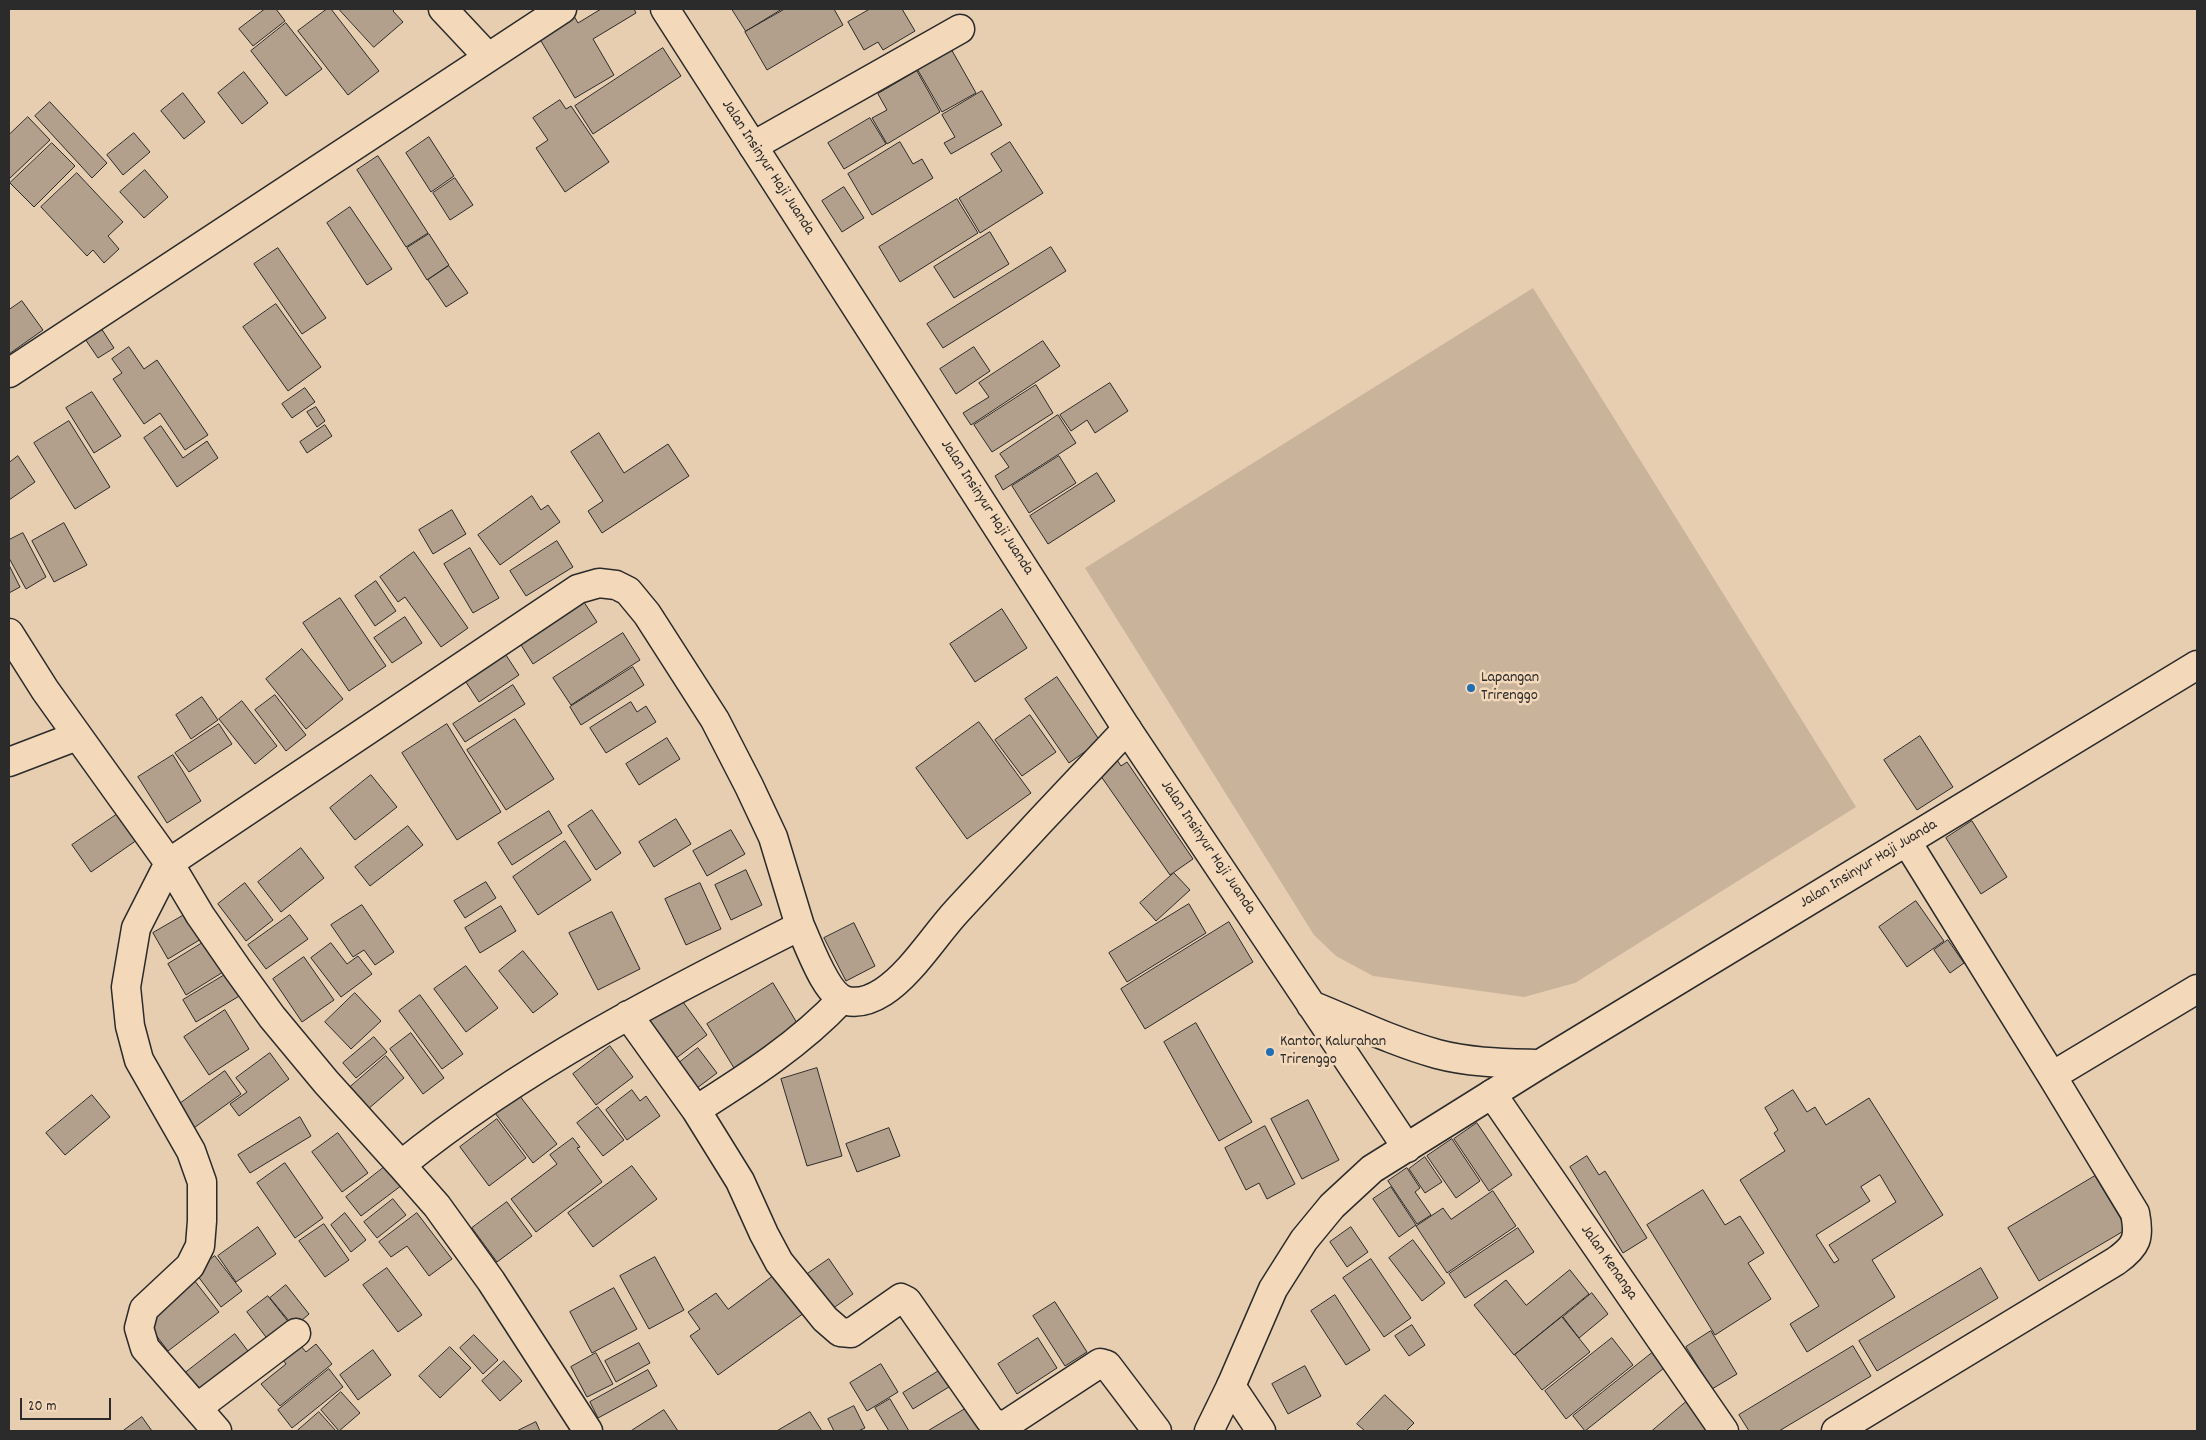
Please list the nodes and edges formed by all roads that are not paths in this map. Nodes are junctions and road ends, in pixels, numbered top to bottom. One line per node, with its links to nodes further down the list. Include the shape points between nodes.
1 (443, 9): 5 (street)
2 (562, 9): 5 (street)
3 (665, 9): 6 (street, Jalan Insinyur Haji Juanda)
4 (960, 29): 6 (street)
5 (488, 57): 7 (street)
6 (753, 146): 10 (street, Jalan Insinyur Haji Juanda)
7 (9, 373)
8 (9, 633): 11 (street)
9 (2197, 666): 13 (street, Jalan Insinyur Haji Juanda)
10 (1127, 729): 17 (street, via 956,912 907,970 883,992 863,1002); 18 (street, Jalan Insinyur Haji Juanda)
11 (76, 736): 12 (street); 14 (street)
12 (9, 762)
13 (1907, 842): 20 (street, Jalan Insinyur Haji Juanda); 21 (street)
14 (169, 863): 15 (street, via 578,589 599,583 628,591 715,720 773,837); 25 (street, via 200,915 272,1016); 28 (street, via 136,928 126,987 130,1026 139,1060 191,1151 202,1182 202,1221 200,1246 190,1266 144,1310 139,1328 145,1348)
15 (800, 926): 17 (street, via 826,982); 19 (street, via 693,979)
16 (2197, 989): 21 (street)
17 (842, 998): 23 (street, via 820,1023 786,1050)
18 (1311, 1005): 20 (street, via 1438,1054 1481,1062); 24 (street, Jalan Insinyur Haji Juanda)
19 (628, 1016): 23 (street); 25 (street, via 490,1100)
20 (1540, 1064): 22 (street, Jalan Insinyur Haji Juanda)
21 (2052, 1076): 35 (street, via 2135,1213 2136,1242 2116,1261)
22 (1492, 1094): 24 (street, Jalan Insinyur Haji Juanda); 34 (street, Jalan Kenanga)
23 (696, 1110): 31 (street, via 740,1181 779,1262 825,1319 840,1332 852,1332 901,1298 907,1301 990,1420 998,1425 1007,1424 1100,1363 1107,1365)
24 (1407, 1148): 27 (street, Jalan Insinyur Haji Juanda, via 1372,1169 1332,1206 1304,1240 1273,1289)
25 (401, 1165): 30 (street, via 437,1206 491,1281)
26 (296, 1333): 28 (street)
27 (1231, 1386): 32 (street, Jalan Insinyur Haji Juanda); 33 (street)
28 (197, 1408): 29 (street)
29 (217, 1431)
30 (588, 1431)
31 (1157, 1431)
32 (1208, 1431)
33 (1261, 1431)
34 (1724, 1431)
35 (1836, 1431)

